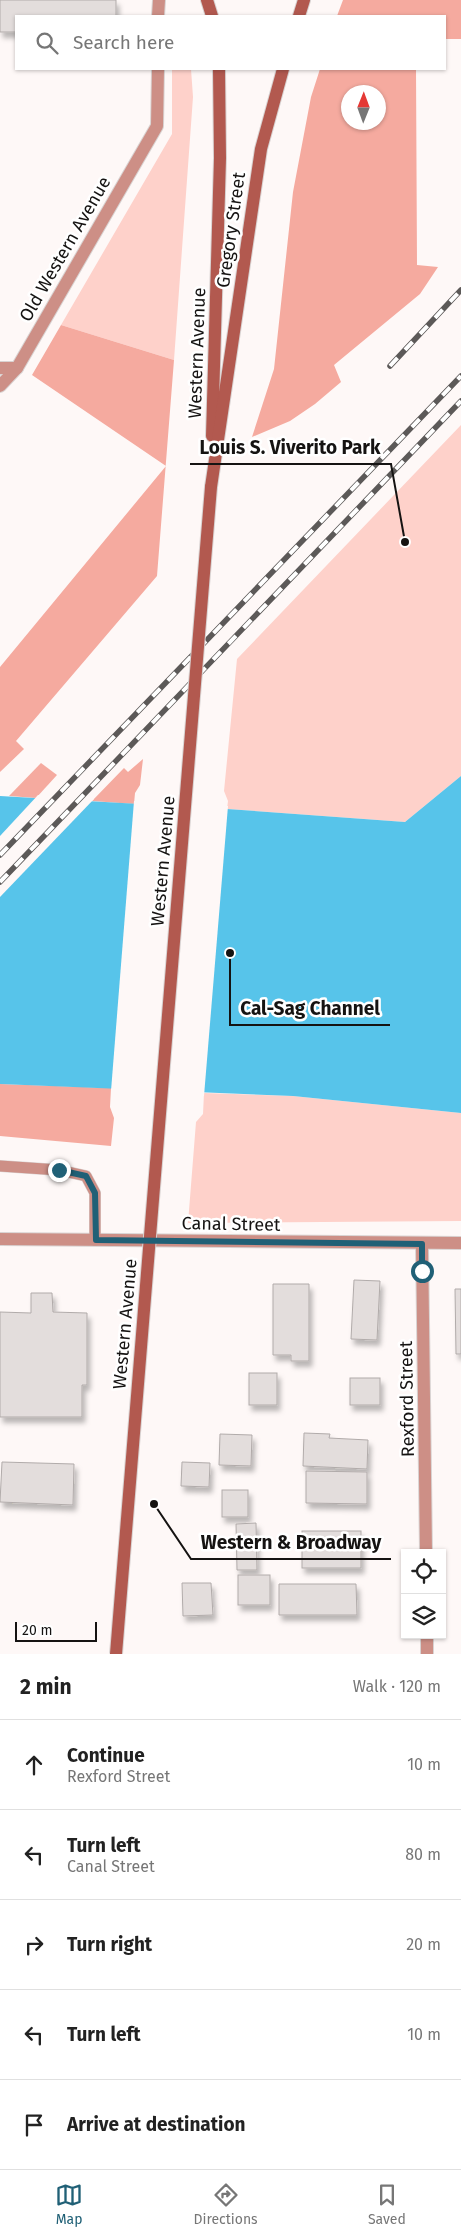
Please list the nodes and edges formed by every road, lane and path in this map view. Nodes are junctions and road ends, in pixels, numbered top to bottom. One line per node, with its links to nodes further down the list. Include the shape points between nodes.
1 (159, 0): 4 (street)
2 (207, 0): 5 (main road)
3 (304, 0): 6 (main road)
4 (158, 15)
5 (212, 15)
6 (299, 15)
7 (158, 70): 11 (street, Old Western Avenue, via 157,126)
8 (219, 70): 13 (main road, Western Avenue, via 220,158)
9 (283, 70): 13 (main road, Gregory Street, via 261,149)
10 (0, 368): 11 (street)
11 (17, 368): 12 (street, Old Western Avenue)
12 (0, 386)
13 (211, 487): 21 (main road, Western Avenue, bridge)
14 (0, 1166): 16 (lane, via 59,1170 86,1176 95,1193)
15 (0, 1239): 16 (street, Canal Street)
16 (96, 1240): 18 (street, Canal Street)
17 (461, 1243): 18 (street, Canal Street)
18 (422, 1244): 19 (street, Rexford Street)
19 (426, 1549)
20 (427, 1639): 22 (street)
21 (116, 1654)
22 (427, 1654)

